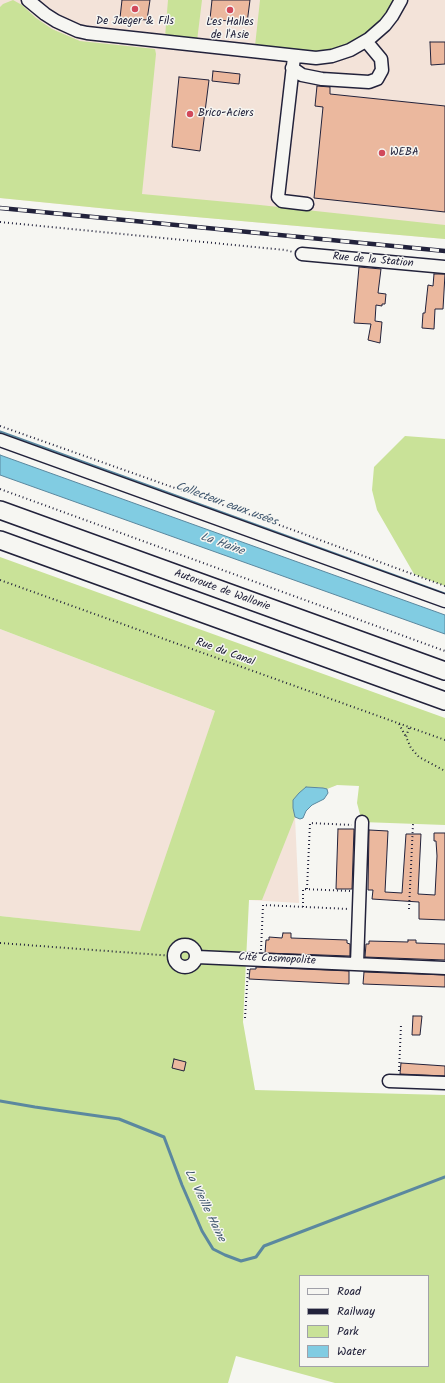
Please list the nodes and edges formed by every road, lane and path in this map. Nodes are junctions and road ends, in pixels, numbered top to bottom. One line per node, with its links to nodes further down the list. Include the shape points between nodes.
1 (28, 0): 4 (street, via 56,21 87,33)
2 (401, 0): 3 (street, via 392,16)
3 (366, 41): 4 (street, via 332,56); 4 (street, via 381,59 382,70 377,79 369,82 302,75)
4 (293, 62): 5 (street, via 278,197 282,201)
5 (307, 204)
6 (0, 222): 7 (path, via 285,250)
7 (302, 254): 8 (street, Rue de la Station)
8 (445, 267)
9 (0, 426): 15 (path)
10 (0, 440): 16 (street)
11 (0, 489): 17 (path)
12 (0, 510): 18 (highway, Autoroute de Wallonie)
13 (0, 540): 19 (highway)
14 (0, 580): 20 (path, Rue du Canal)
15 (445, 586)
16 (445, 601)
17 (445, 651)
18 (445, 671)
19 (445, 701)
20 (398, 724): 21 (path, Rue du Canal); 22 (path)
21 (410, 728): 22 (path); 23 (path, Rue du Canal)
22 (406, 737): 24 (path, via 419,757)
23 (445, 740)
24 (445, 771)
25 (362, 824): 27 (path, via 310,823); 28 (street)
26 (414, 824): 30 (path)
27 (307, 889): 28 (path); 29 (path, via 303,889)
28 (359, 891): 31 (street)
29 (303, 907): 31 (path); 36 (path, via 263,905)
30 (409, 909)
31 (358, 910): 37 (street)
32 (0, 943): 33 (path)
33 (174, 956): 34 (street, via 176,963 183,967 194,964); 34 (street, via 176,949 186,944 195,949)
34 (197, 957): 35 (street, Cité Cosmopolite)
35 (249, 959): 36 (street, Cité Cosmopolite); 39 (path)
36 (261, 959): 37 (street, Cité Cosmopolite)
37 (357, 964): 38 (street, Cité Cosmopolite)
38 (445, 968)
39 (245, 1018)
40 (401, 1025): 41 (path)
41 (394, 1081): 42 (street)
42 (445, 1083)

